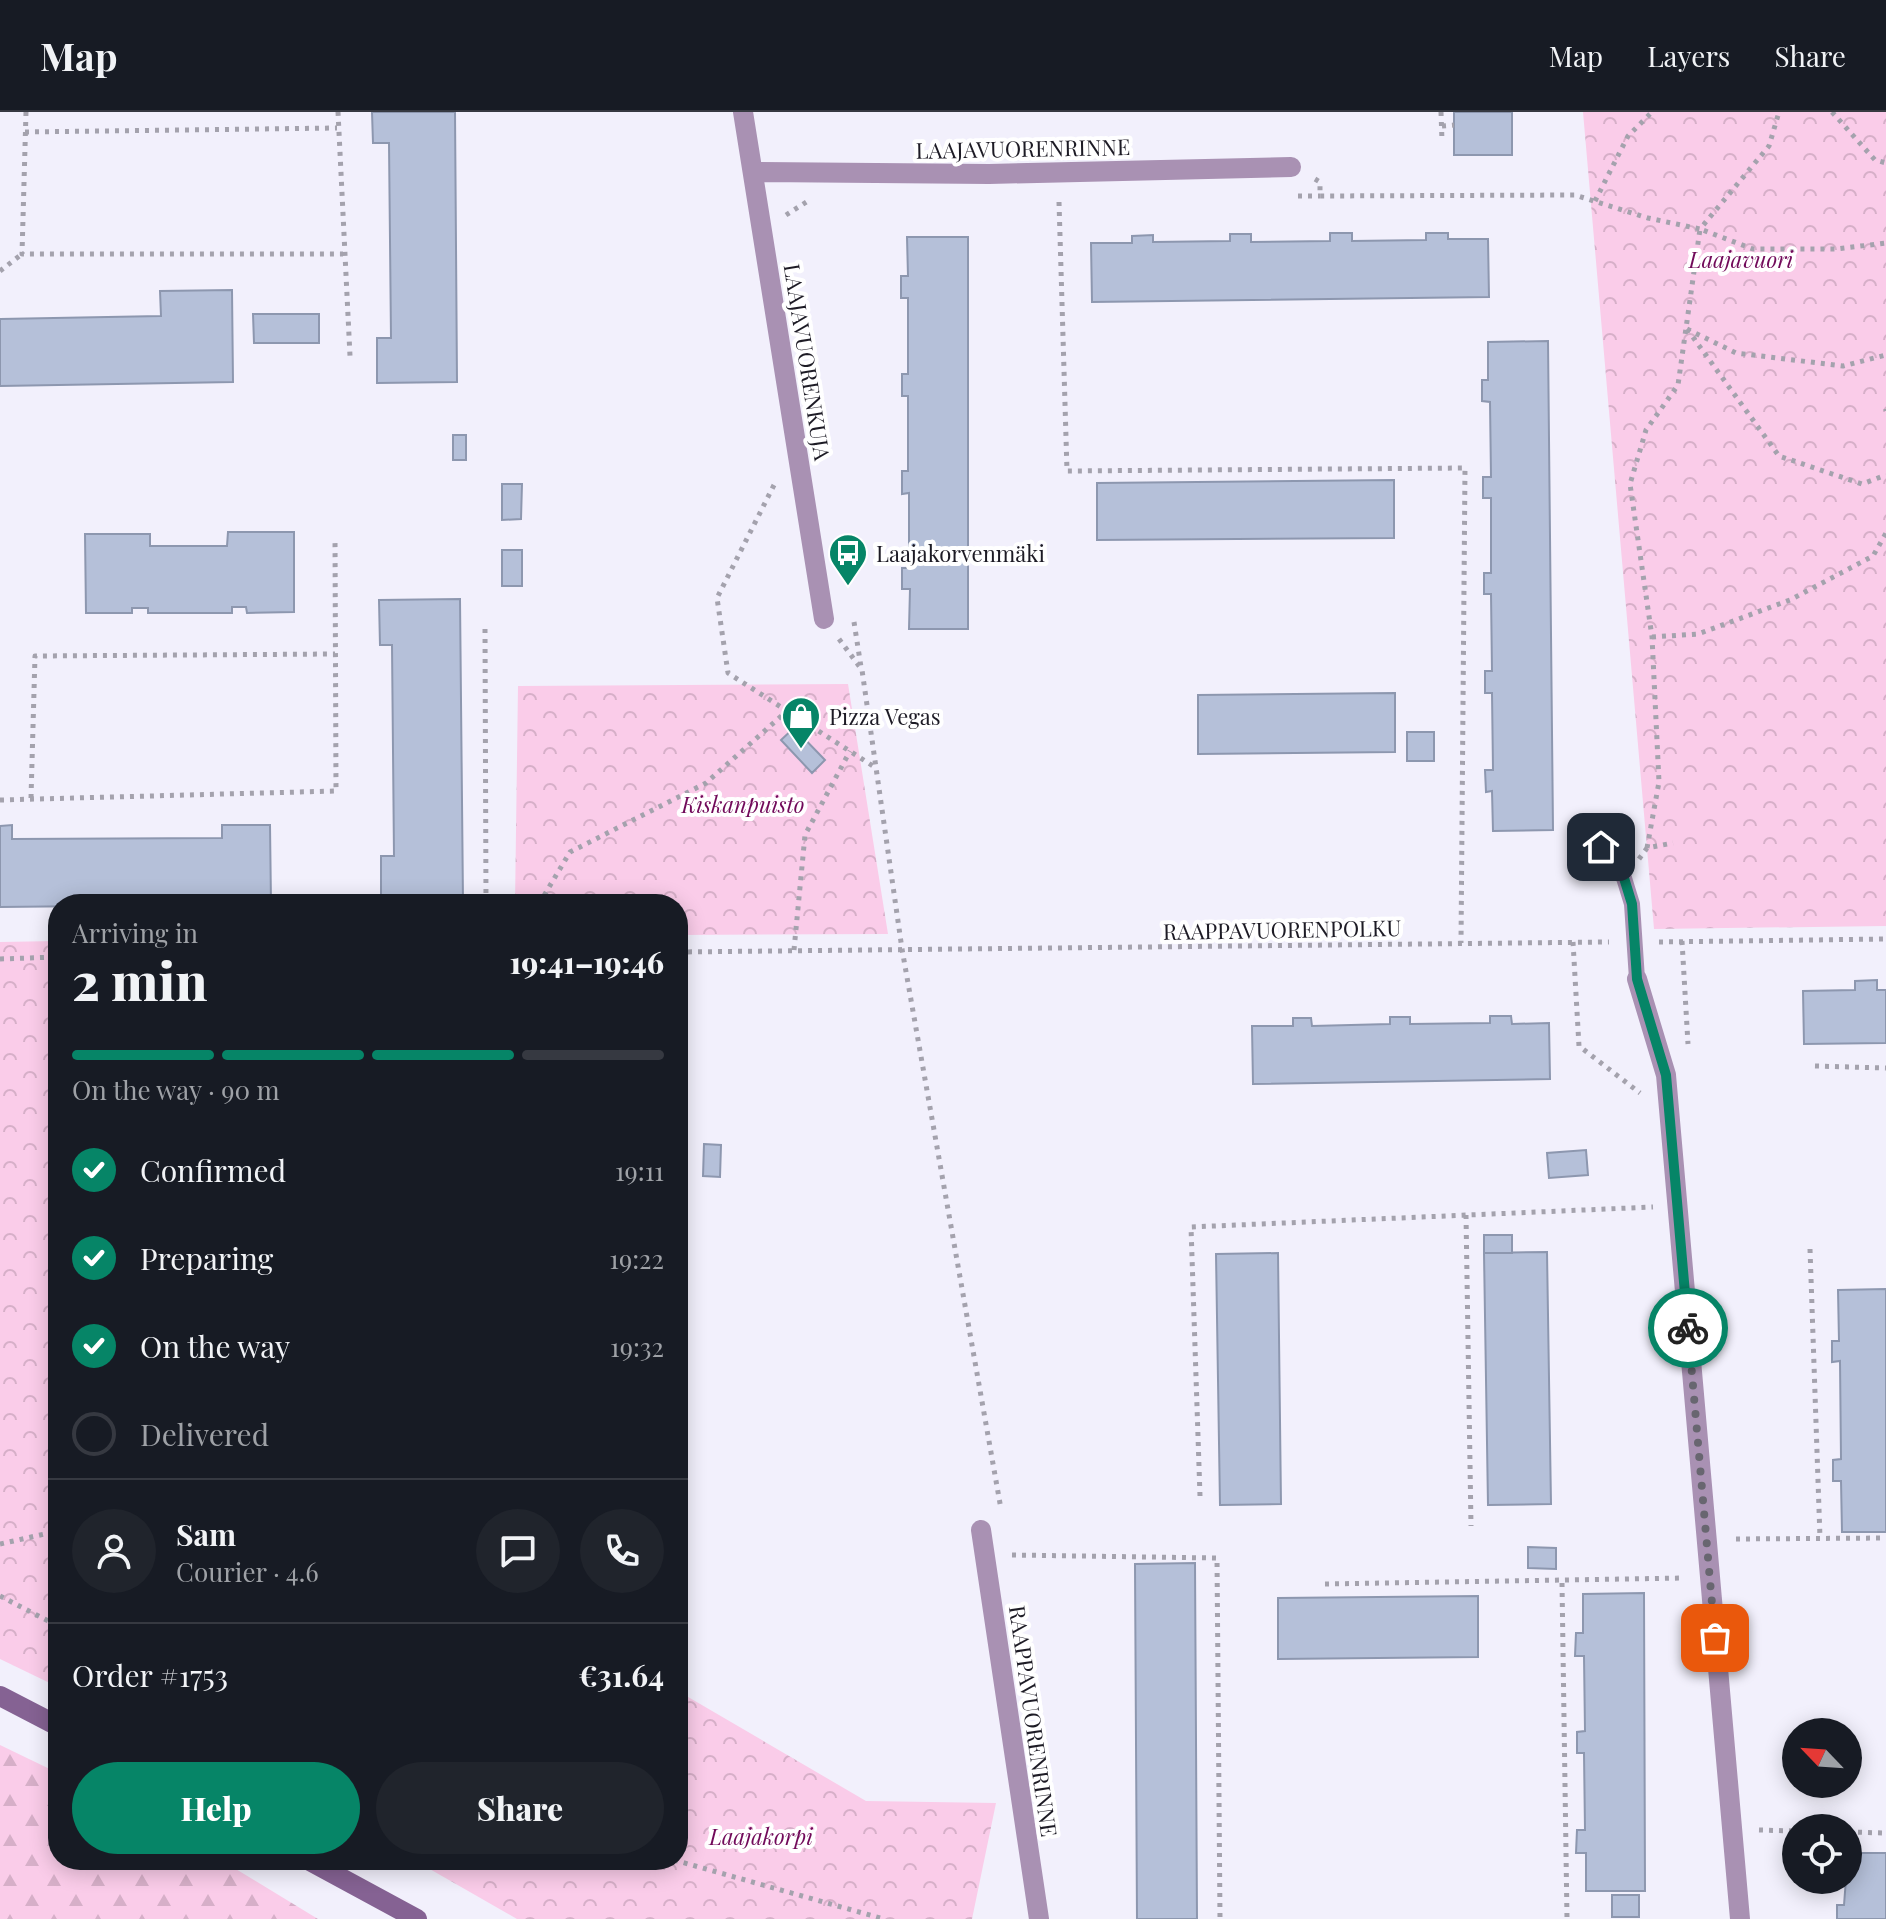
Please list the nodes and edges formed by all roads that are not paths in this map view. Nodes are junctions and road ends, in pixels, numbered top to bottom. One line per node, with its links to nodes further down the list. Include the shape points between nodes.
1 (743, 112): 3 (street, LAAJAVUORENKUJA)
2 (1291, 167): 3 (street, LAAJAVUORENRINNE, via 989,174)
3 (755, 172): 4 (street, LAAJAVUORENKUJA)
4 (824, 619)
5 (1601, 847): 6 (lane, via 1624,878 1632,904)
6 (1637, 979): 13 (street, via 1666,1075)
7 (981, 1530): 12 (street, RAAPPAVUORENRINNE)
8 (0, 1696): 9 (main road)
9 (48, 1721)
10 (326, 1870): 11 (main road)
11 (417, 1919)
12 (1039, 1919)
13 (1740, 1919)

